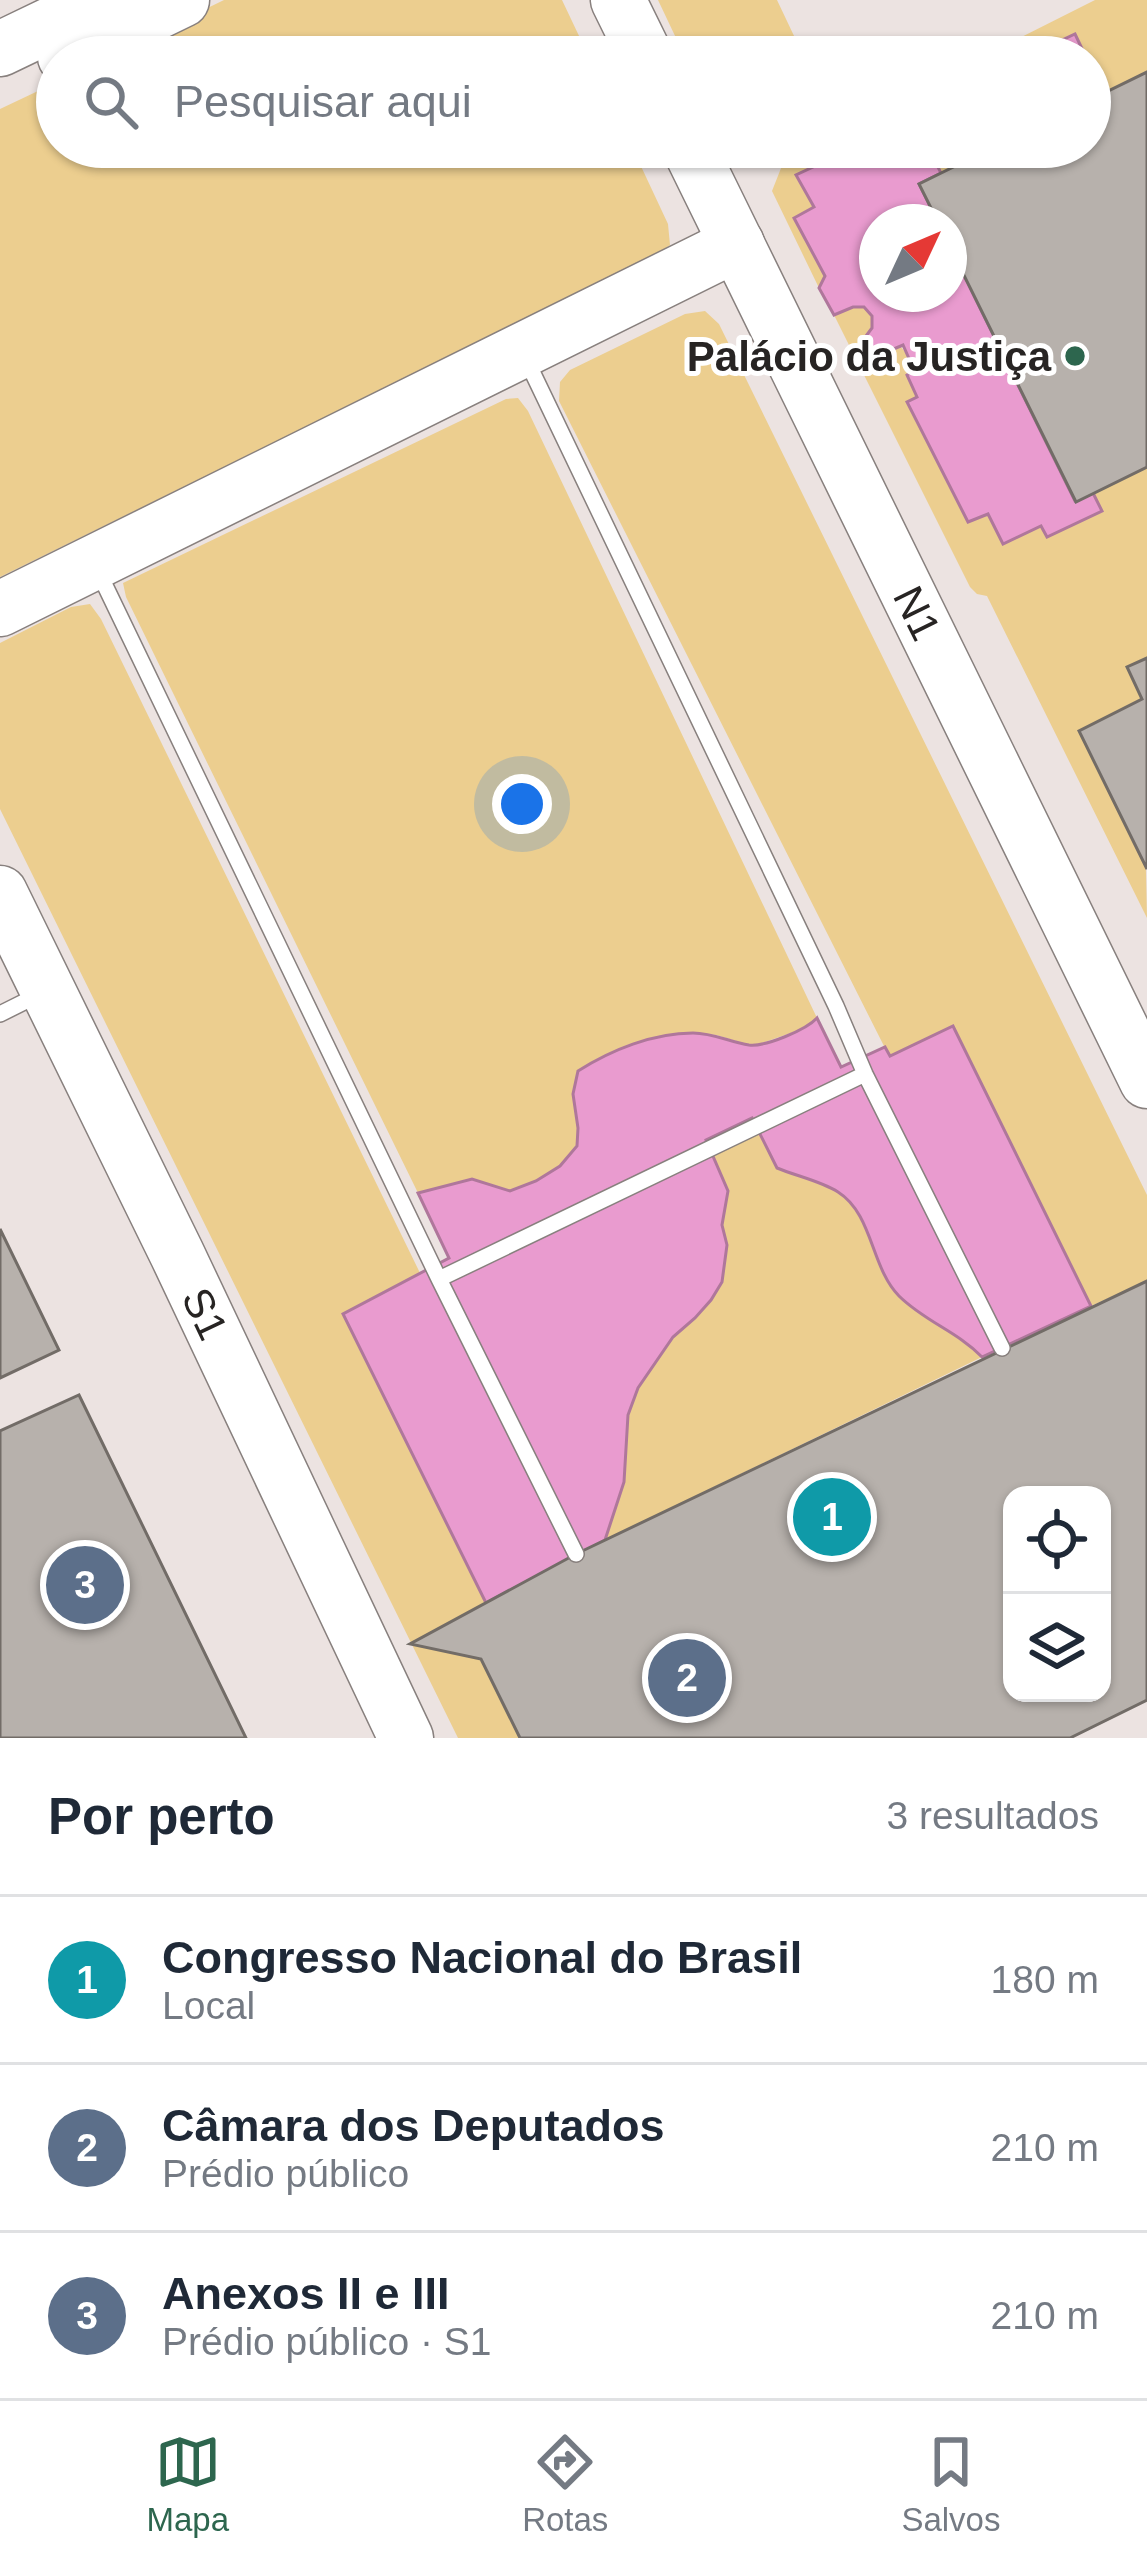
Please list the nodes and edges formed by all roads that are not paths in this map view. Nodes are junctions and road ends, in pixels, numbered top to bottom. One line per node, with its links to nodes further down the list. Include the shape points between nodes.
1 (102, 0): 6 (highway)
2 (182, 0): 4 (highway)
3 (618, 0): 5 (highway)
4 (108, 36)
5 (636, 36)
6 (0, 49)
7 (36, 71): 8 (highway)
8 (0, 88)
9 (699, 168): 10 (highway, N1)
10 (737, 244): 11 (highway); 18 (highway, N1)
11 (522, 351): 12 (highway); 17 (lane)
12 (94, 562): 13 (highway); 19 (lane)
13 (0, 609)
14 (0, 893): 15 (highway, S1)
15 (48, 990): 16 (lane); 22 (highway, S1)
16 (0, 1014)
17 (865, 1074): 19 (lane); 20 (lane)
18 (1147, 1081)
19 (439, 1279): 21 (lane)
20 (1002, 1348)
21 (575, 1554)
22 (406, 1738)

